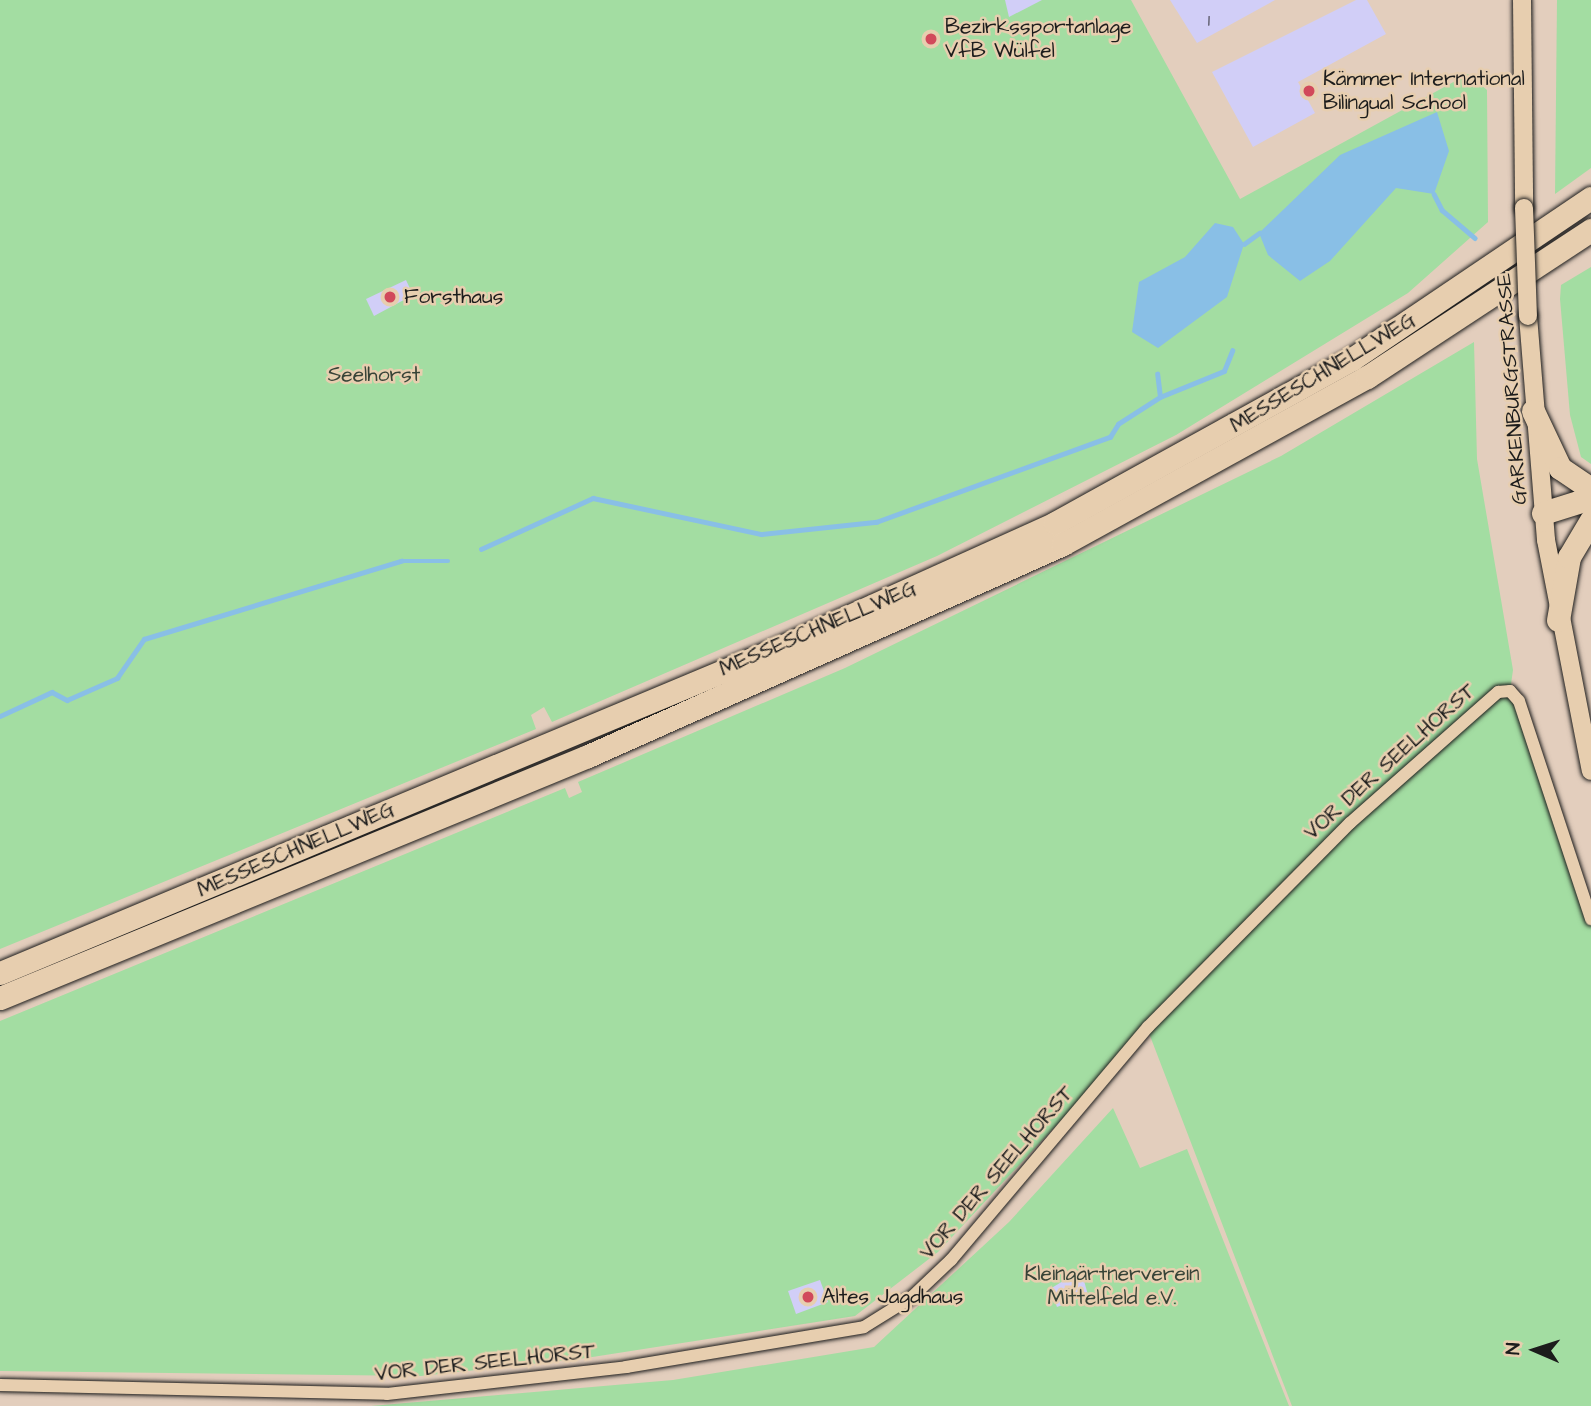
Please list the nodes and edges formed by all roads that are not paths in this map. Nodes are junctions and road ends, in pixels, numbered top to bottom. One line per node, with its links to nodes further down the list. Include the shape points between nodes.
1 (1522, 0): 4 (main road, GARKENBURGSTRASSE, bridge, via 1524,208)
2 (1591, 198): 12 (highway, MESSESCHNELLWEG, via 1352,359 1055,523 781,647)
3 (1589, 233): 13 (highway, MESSESCHNELLWEG, via 1367,377 1063,544 588,756)
4 (1533, 411): 5 (highway, via 1560,468); 7 (main road, GARKENBURGSTRASSE)
5 (1591, 489)
6 (1591, 498): 7 (highway)
7 (1543, 513): 8 (highway); 9 (main road, GARKENBURGSTRASSE)
8 (1591, 518): 9 (highway, via 1569,557)
9 (1558, 620): 10 (main road, GARKENBURGSTRASSE)
10 (1591, 771)
11 (1591, 919): 14 (street, VOR DER SEELHORST, via 1519,701 1510,691 1497,692 1359,815 1148,1027 951,1260 912,1297 863,1326 626,1367 387,1394)
12 (0, 973)
13 (0, 998)
14 (0, 1385)

